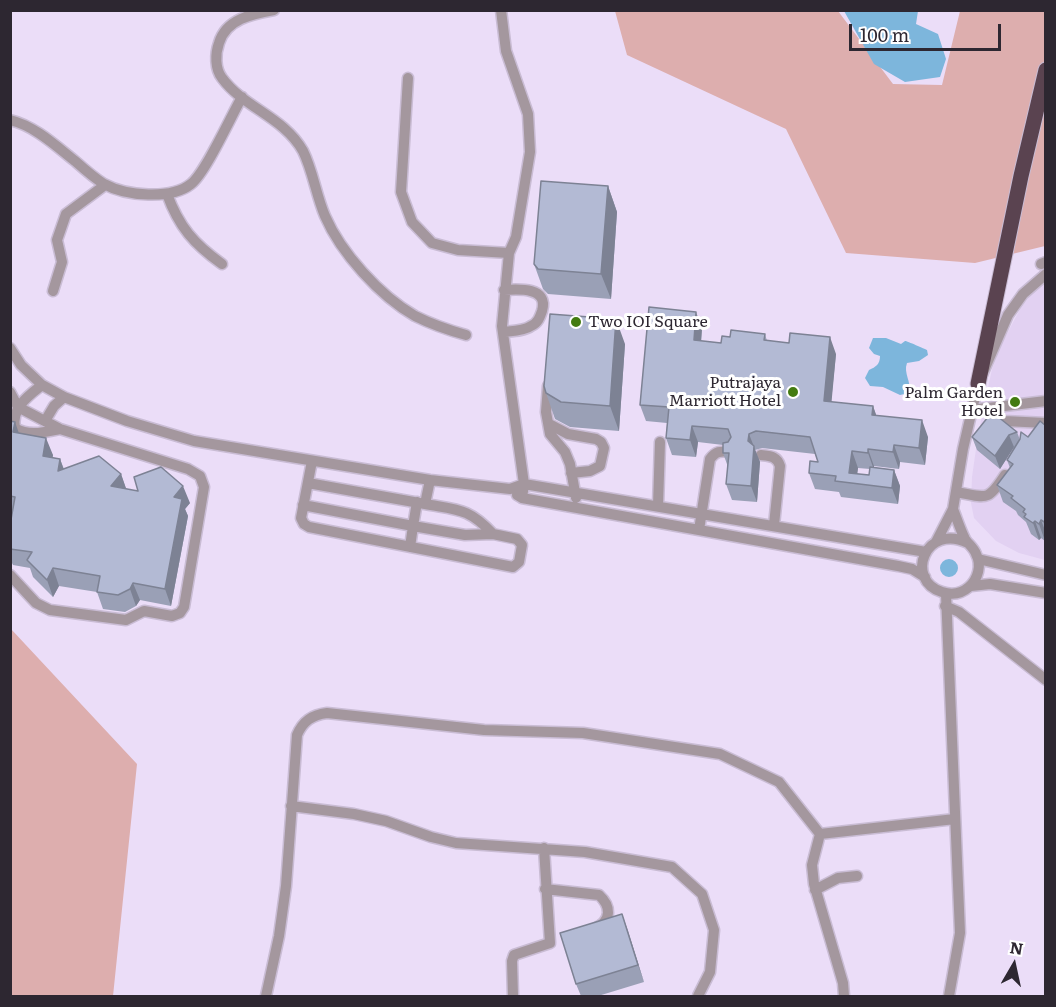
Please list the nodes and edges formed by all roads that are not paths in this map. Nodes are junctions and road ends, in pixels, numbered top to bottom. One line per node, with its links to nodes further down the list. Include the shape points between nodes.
1 (274, 10): 5 (street, via 244,17 224,32 219,42 216,65 221,78)
2 (501, 10): 9 (street, via 506,51 528,114 530,152 516,237)
3 (1046, 70): 18 (highway)
4 (408, 78): 9 (street, via 401,192 412,222 432,243 458,250)
5 (242, 97): 8 (street, via 193,183); 15 (street, via 271,117 303,151 324,215 354,263 378,288 414,315)
6 (10, 120): 7 (street, via 41,134)
7 (105, 185): 8 (street, via 151,195); 13 (street, via 66,214 57,240 62,262)
8 (167, 194): 10 (street, via 187,234)
9 (509, 253): 12 (street)
10 (222, 264)
11 (1044, 267): 18 (street, via 1008,315)
12 (504, 290): 14 (street); 14 (street, via 537,292 543,305 537,323 530,328)
13 (53, 291)
14 (503, 332): 38 (street)
15 (466, 335)
16 (10, 348): 19 (street)
17 (549, 379): 28 (street)
18 (978, 384): 25 (street)
19 (42, 385): 21 (street); 23 (street)
20 (10, 392): 23 (street)
21 (64, 397): 26 (street); 33 (street, via 194,441)
22 (1046, 401): 24 (street)
23 (18, 407): 26 (street); 29 (street, via 14,420 20,431 39,434)
24 (985, 408): 25 (street); 27 (street, via 1004,421)
25 (971, 410): 41 (street)
26 (45, 421): 29 (street)
27 (1046, 423)
28 (549, 424): 35 (street, via 550,434 565,452); 35 (street, via 568,434 602,442 600,466)
29 (60, 429): 58 (street, via 200,476 204,487 184,607 172,616 144,611 126,620 50,610 36,603)
30 (660, 442): 45 (street)
31 (730, 452): 48 (street, via 714,453 710,459)
32 (761, 455): 49 (street, via 772,456 780,466)
33 (312, 461): 36 (street); 37 (street)
34 (1010, 468): 41 (street, via 988,496)
35 (571, 473): 40 (street)
36 (430, 480): 39 (street); 43 (street)
37 (308, 483): 43 (street); 44 (street)
38 (524, 484): 39 (street); 40 (street); 42 (street)
39 (510, 489): 42 (street)
40 (576, 492): 45 (street); 46 (street)
41 (956, 492): 47 (street)
42 (522, 498): 46 (street)
43 (421, 503): 50 (street); 52 (street, via 466,511)
44 (303, 505): 50 (street); 55 (street, via 301,518 309,527)
45 (658, 506): 48 (street)
46 (576, 508): 51 (street)
47 (953, 508): 53 (street); 54 (street)
48 (703, 513): 49 (street); 51 (street)
49 (774, 525): 56 (street)
50 (413, 526): 52 (street, via 465,535); 55 (street)
51 (699, 530): 60 (street, via 898,566)
52 (493, 534): 55 (street, via 521,541 517,566)
53 (936, 542): 54 (street, via 958,538); 56 (street)
54 (968, 543): 57 (street)
55 (410, 547)
56 (926, 552): 60 (street)
57 (978, 559): 59 (street); 61 (street, via 978,574)
58 (10, 575)
59 (1046, 575)
60 (925, 577): 63 (street, via 937,591)
61 (971, 586): 62 (street, via 990,584); 63 (street, via 959,593)
62 (1046, 593)
63 (946, 594): 64 (street)
64 (945, 606): 65 (street, via 965,616); 67 (street)
65 (1046, 680)
66 (291, 806): 68 (street, via 297,735 308,719 327,713 484,730 583,733 720,754 778,782); 69 (street, via 354,814 456,843); 74 (street, via 286,886)
67 (955, 819): 68 (street); 78 (street, via 960,933)
68 (820, 834): 72 (street, via 812,865)
69 (544, 848): 71 (street); 76 (street, via 672,867 702,894 714,930 710,972)
70 (857, 876): 72 (street, via 838,878)
71 (545, 889): 73 (street, via 599,895 609,915 600,926); 75 (street, via 555,941 514,955)
72 (815, 890): 77 (street)
73 (590, 930)
74 (266, 996)
75 (513, 996)
76 (698, 996)
77 (844, 996)
78 (949, 996)

